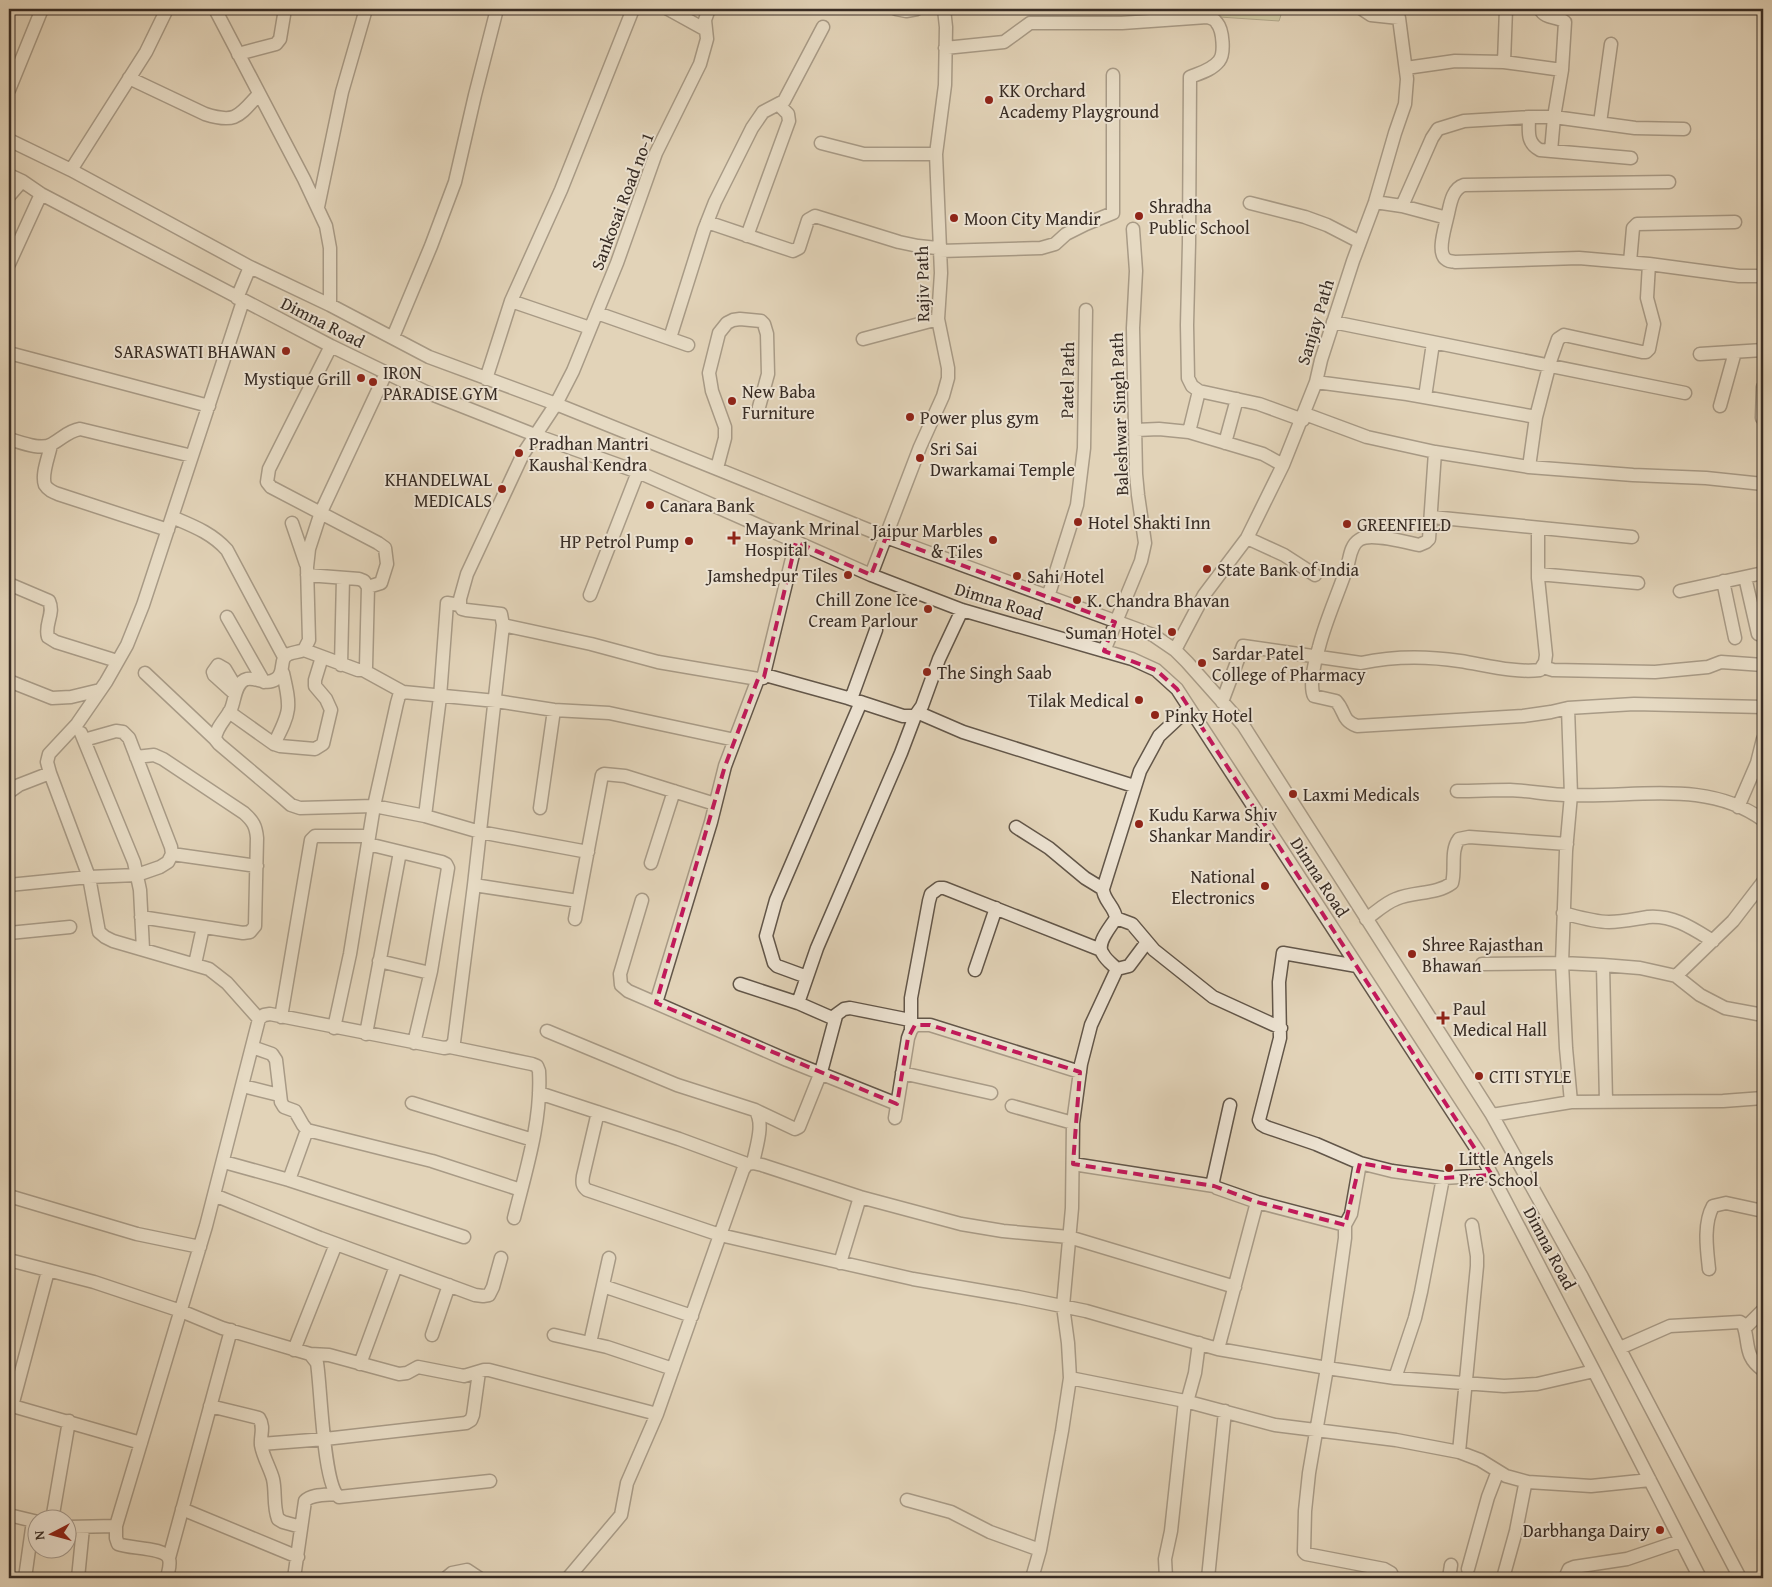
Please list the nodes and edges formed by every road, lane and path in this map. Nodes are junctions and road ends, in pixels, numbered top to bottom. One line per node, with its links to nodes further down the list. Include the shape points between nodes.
1 (42, 9): 27 (street)
2 (167, 9): 26 (street)
3 (215, 9): 21 (street)
4 (285, 9): 21 (street, via 280,39 276,44)
5 (366, 9): 48 (street, via 342,92)
6 (498, 9): 69 (street, via 454,182)
7 (633, 9): 62 (street, via 561,190)
8 (668, 9): 18 (street)
9 (709, 9): 18 (street, Sankosai Road no-1)
10 (896, 9): 11 (street)
11 (916, 9)
12 (944, 9): 20 (street, Rajiv Path)
13 (1362, 9): 16 (street, Sanjay Path, via 1371,15)
14 (1506, 9): 22 (street)
15 (1540, 9): 24 (street, via 1546,15 1565,22)
16 (1400, 13): 23 (street, Sanjay Path)
17 (823, 27): 29 (street, via 790,92)
18 (706, 30): 65 (street, Sankosai Road no-1, via 707,39 700,64 656,154)
19 (1611, 44): 32 (street)
20 (945, 48): 37 (street, Rajiv Path, via 946,85); 84 (street, via 1004,42 1030,23 1122,23 1207,17 1219,24 1224,48 1221,59 1214,67 1190,77 1188,378)
21 (238, 54): 28 (street)
22 (1504, 62): 23 (street, via 1455,61); 24 (street)
23 (1406, 68): 45 (street, Sanjay Path, via 1405,104)
24 (1562, 70): 31 (street)
25 (1113, 75): 55 (street, via 1113,213 1041,248)
26 (129, 78): 28 (street, via 216,117 237,117); 39 (street)
27 (9, 90)
28 (260, 94): 48 (street)
29 (779, 105): 50 (street, via 763,112 752,128); 53 (street, via 788,114 789,121)
30 (1529, 116): 31 (street); 36 (street, via 1529,137 1533,146); 47 (street, via 1464,121 1438,129)
31 (1554, 116): 32 (street); 36 (street)
32 (1600, 123): 33 (street, via 1635,128)
33 (1684, 128)
34 (9, 140): 39 (street)
35 (821, 143): 37 (street, via 864,154)
36 (1551, 151): 38 (street)
37 (935, 154): 55 (street, Rajiv Path)
38 (1631, 158)
39 (71, 170): 59 (street)
40 (9, 175): 41 (street, Dimna Road)
41 (22, 181): 43 (street, Dimna Road); 44 (street)
42 (1669, 182): 49 (street, via 1464,185 1455,192)
43 (41, 194): 57 (street); 61 (street, Dimna Road)
44 (9, 196)
45 (1375, 202): 47 (street); 54 (street, Sanjay Path)
46 (1250, 203): 54 (street, via 1305,217)
47 (1402, 206): 49 (street)
48 (318, 207): 63 (street, via 330,248)
49 (1447, 218): 56 (street, via 1442,255 1455,262 1570,258)
50 (707, 222): 53 (street); 70 (street)
51 (1735, 222): 56 (street, via 1637,224 1633,228)
52 (1133, 229): 95 (street, Baleshwar Singh Path)
53 (747, 236): 55 (street, via 796,251 808,220 815,216)
54 (1360, 242): 67 (street, Sanjay Path)
55 (935, 249): 66 (street, Rajiv Path, via 941,273)
56 (1630, 262): 58 (street)
57 (9, 264)
58 (1649, 264): 60 (street, via 1739,276); 79 (street, via 1647,298 1654,324 1649,349 1642,352 1564,335 1558,339)
59 (250, 267): 61 (street); 63 (street)
60 (1763, 276)
61 (240, 299): 74 (street, Dimna Road); 89 (street)
62 (510, 302): 68 (street); 81 (street)
63 (330, 305): 69 (street)
64 (1086, 310): 131 (street, Patel Path, via 1084,448 1077,505)
65 (597, 313): 68 (street, Sankosai Road no-1); 70 (street)
66 (938, 319): 71 (street); 114 (street, Rajiv Path, via 948,368 946,387)
67 (1333, 322): 72 (street); 82 (street, Sanjay Path)
68 (590, 328): 88 (street, Sankosai Road no-1)
69 (393, 337): 81 (street, via 430,357)
70 (670, 338): 73 (street)
71 (863, 339)
72 (1433, 343): 79 (street); 86 (street)
73 (688, 345)
74 (331, 346): 80 (street, Dimna Road); 108 (street, via 269,469 267,482)
75 (1763, 350): 76 (street)
76 (1735, 352): 78 (street); 90 (street)
77 (9, 353): 89 (street)
78 (1700, 354)
79 (1549, 367): 85 (street); 93 (street)
80 (386, 373): 97 (street, Dimna Road); 108 (street)
81 (486, 379): 88 (street)
82 (1316, 382): 86 (street); 92 (street, Sanjay Path)
83 (1763, 387): 94 (street)
84 (1199, 391): 87 (street); 96 (street)
85 (1684, 393)
86 (1425, 397): 93 (street)
87 (1237, 399): 92 (street); 99 (street)
88 (556, 404): 97 (street, Sankosai Road no-1); 105 (street)
89 (209, 406): 102 (street)
90 (1720, 406)
91 (759, 407): 105 (street, via 768,374 767,334 761,321 733,320 720,333 709,373 712,391 726,427)
92 (1304, 417): 101 (street, via 1367,437); 103 (street, Sanjay Path)
93 (1536, 417): 104 (street)
94 (1762, 418)
95 (1136, 430): 96 (street, via 1159,428); 135 (street, Baleshwar Singh Path, via 1138,495 1145,543 1141,561)
96 (1189, 432): 99 (street)
97 (535, 435): 106 (street, Dimna Road); 132 (street, Sankosai Road no-1, via 467,574)
98 (9, 439): 100 (street)
99 (1225, 443): 103 (street, via 1262,454)
100 (51, 446): 102 (street, via 65,434 80,429); 113 (street, via 44,478 51,491)
101 (1435, 452): 104 (street); 110 (street)
102 (192, 456): 109 (street)
103 (1283, 465): 116 (street, Sanjay Path)
104 (1529, 467): 107 (street)
105 (717, 468): 114 (street)
106 (638, 472): 117 (street, Dimna Road); 130 (street)
107 (1763, 484)
108 (321, 512): 118 (street, via 309,549); 128 (street, via 385,548 387,564 381,583)
109 (172, 517): 113 (street); 145 (street, via 208,533 227,550)
110 (1432, 517): 112 (street); 144 (street, via 1430,539 1419,545 1374,537 1358,541 1352,549)
111 (292, 523): 118 (street)
112 (1538, 528): 115 (street); 120 (street)
113 (168, 530): 146 (street, via 143,605)
114 (886, 537): 121 (street, Rajiv Path); 131 (street)
115 (1632, 537)
116 (1247, 538): 122 (street); 141 (street, Sanjay Path, via 1204,595)
117 (796, 542): 121 (street, Dimna Road); 153 (street)
118 (307, 571): 124 (street); 140 (street, via 309,640)
119 (1763, 573): 123 (street)
120 (1538, 574): 126 (street); 149 (street, via 1546,655)
121 (871, 575): 133 (street, Dimna Road)
122 (1315, 575)
123 (1745, 577): 125 (street); 138 (street)
124 (343, 578): 128 (street, via 359,579); 147 (street)
125 (1723, 582): 129 (street); 139 (street)
126 (1638, 583)
127 (9, 584): 146 (street, via 49,602 52,607 46,631 48,637)
128 (368, 587): 150 (street, via 367,661)
129 (1680, 591)
130 (590, 595)
131 (1048, 597): 135 (street)
132 (460, 605): 136 (street, via 466,610 498,613); 158 (street, via 447,603)
133 (962, 610): 142 (street, Dimna Road); 167 (street)
134 (227, 617): 155 (street)
135 (1115, 622): 141 (street, via 1153,635); 142 (street, Baleshwar Singh Path)
136 (503, 625): 153 (street, via 658,662); 159 (street)
137 (876, 630): 160 (street)
138 (1758, 634)
139 (1735, 638)
140 (304, 650): 143 (street); 145 (street)
141 (1175, 650): 161 (street)
142 (1104, 651): 163 (street, Dimna Road, via 1156,670 1177,689)
143 (322, 657): 147 (street); 173 (street, via 315,686 330,710 323,744 315,749)
144 (1317, 657): 149 (street, via 1361,663 1417,657 1516,670 1540,670); 161 (street, via 1243,646); 164 (street, via 1311,688 1314,696 1336,701 1345,719 1357,726 1523,716)
145 (284, 658): 152 (street)
146 (117, 661): 156 (street)
147 (341, 665): 150 (street)
148 (1763, 665): 149 (street, via 1721,662 1685,670 1620,673)
149 (1543, 667)
150 (363, 670): 157 (street)
151 (144, 673): 169 (street)
152 (282, 673): 155 (street, via 278,678); 173 (street, via 288,696 288,714)
153 (762, 677): 160 (street); 172 (street)
154 (9, 681): 156 (street, via 52,698)
155 (264, 682): 166 (street, via 243,681)
156 (100, 690): 168 (street)
157 (403, 692): 158 (street); 182 (street, via 397,703)
158 (440, 697): 159 (street); 185 (street)
159 (496, 701): 165 (street); 188 (street)
160 (856, 701): 167 (street, via 903,716); 226 (street, via 776,900 766,936 774,964)
161 (1222, 702): 209 (street, via 1243,725)
162 (1763, 707): 164 (street, via 1634,704)
163 (1189, 708): 176 (street, via 1153,744); 222 (street, Dimna Road)
164 (1568, 708): 180 (street)
165 (554, 710): 172 (street, via 608,713); 184 (street)
166 (228, 712): 169 (street); 173 (street)
167 (917, 714): 176 (street, via 963,732); 226 (street)
168 (78, 724): 171 (street); 175 (street, via 49,754)
169 (215, 739): 182 (street, via 291,805 300,808)
170 (1763, 739): 183 (street, via 1757,763)
171 (84, 740): 174 (street, via 108,732 123,732 129,738); 196 (street)
172 (735, 740): 181 (street)
173 (274, 744)
174 (136, 757): 193 (street); 195 (street, via 154,755 163,759 252,820 256,828)
175 (50, 773): 179 (street); 197 (street)
176 (1134, 786): 201 (street)
177 (674, 791): 181 (street); 192 (street, via 625,776 602,775); 194 (street)
178 (1457, 791): 180 (street, via 1511,790)
179 (9, 792)
180 (1571, 795): 183 (street, via 1687,794 1712,797); 190 (street)
181 (715, 804): 229 (street)
182 (374, 806): 185 (street); 189 (street)
183 (1738, 807): 186 (street)
184 (540, 808)
185 (424, 816): 188 (street)
186 (1763, 820)
187 (1016, 827): 201 (street, via 1050,848)
188 (480, 832): 192 (street); 200 (street)
189 (368, 840): 191 (street); 233 (street, via 315,836 311,840); 236 (street, via 350,954)
190 (1567, 844): 205 (street); 209 (street, via 1459,839 1454,853 1452,882 1442,889 1394,900)
191 (400, 852): 217 (street); 225 (street, via 442,862 448,868)
192 (588, 852): 203 (street)
193 (172, 854): 195 (street); 196 (street, via 160,867)
194 (651, 863)
195 (257, 866): 211 (street, via 256,926 243,933)
196 (137, 875): 197 (street); 206 (street)
197 (89, 877): 199 (street); 215 (street, via 99,932 113,941)
198 (1763, 882): 213 (street, via 1733,921)
199 (9, 885)
200 (474, 885): 203 (street); 242 (street, via 454,1042)
201 (1103, 889): 207 (street)
202 (642, 900): 229 (street, via 620,981 628,991)
203 (578, 901): 208 (street)
204 (996, 908): 216 (street); 224 (street); 235 (street, via 944,888 931,894 911,998)
205 (1563, 913): 213 (street, via 1610,922 1663,917 1690,926); 218 (street)
206 (141, 917): 211 (street); 215 (street)
207 (1116, 918): 214 (street, via 1132,924); 216 (street)
208 (575, 919)
209 (1366, 919): 259 (street)
210 (70, 927): 212 (street)
211 (202, 927): 219 (street)
212 (9, 933)
213 (1712, 941): 227 (street)
214 (1147, 942): 223 (street, via 1130,966); 237 (street, via 1213,998)
215 (143, 949): 219 (street)
216 (1100, 950): 223 (street)
217 (379, 961): 225 (street); 239 (street)
218 (1562, 963): 220 (street); 221 (street); 252 (street)
219 (195, 964): 234 (street, via 218,976)
220 (1482, 964)
221 (1603, 965): 227 (street, via 1640,968); 251 (street)
222 (1357, 966): 237 (street, via 1283,953 1279,982); 268 (street, Dimna Road)
223 (1116, 969): 243 (street, via 1091,1024)
224 (975, 970)
225 (430, 973): 240 (street)
226 (807, 976): 230 (street)
227 (1676, 976): 231 (street, via 1700,995 1725,1008)
228 (740, 984): 230 (street)
229 (656, 1003): 244 (street)
230 (798, 1003): 232 (street, via 830,1017)
231 (1763, 1015)
232 (836, 1016): 235 (street, via 850,1008); 244 (street)
233 (281, 1017): 234 (street, via 264,1015); 236 (street)
234 (260, 1019): 241 (street)
235 (910, 1025): 243 (street, via 930,1025); 245 (street)
236 (334, 1028): 239 (street)
237 (1281, 1028): 265 (street, via 1259,1122)
238 (547, 1031): 257 (street, via 677,1085)
239 (366, 1034): 240 (street)
240 (414, 1043): 242 (street)
241 (252, 1047): 246 (street); 249 (street, via 272,1054 276,1060)
242 (450, 1047): 247 (street, via 537,1066)
243 (1080, 1072): 261 (street)
244 (821, 1073): 254 (street); 257 (street, via 799,1128)
245 (902, 1073): 248 (street); 254 (street)
246 (243, 1086): 249 (street); 264 (street)
247 (539, 1093): 258 (street); 263 (street)
248 (991, 1093)
249 (279, 1095): 262 (street, via 284,1107 295,1110)
250 (1763, 1098): 251 (street)
251 (1606, 1101): 252 (street)
252 (1571, 1102): 259 (street)
253 (412, 1103): 263 (street)
254 (897, 1104): 260 (street)
255 (1230, 1105): 271 (street)
256 (1012, 1106): 261 (street)
257 (755, 1110): 266 (street, via 760,1122)
258 (598, 1112): 266 (street); 281 (street, via 583,1176 584,1188)
259 (1492, 1115): 306 (street)
260 (894, 1118)
261 (1073, 1123): 267 (street)
262 (308, 1130): 270 (street); 272 (street, via 432,1161)
263 (533, 1140): 272 (street)
264 (224, 1162): 270 (street); 273 (street)
265 (1360, 1162): 269 (street, via 1392,1171); 279 (street, via 1351,1214)
266 (750, 1164): 275 (street); 281 (street, via 743,1170)
267 (1073, 1164): 271 (street); 283 (street)
268 (1492, 1175): 269 (street); 314 (street, Dimna Road)
269 (1443, 1178): 317 (street, via 1419,1301)
270 (289, 1180): 282 (street)
271 (1214, 1186): 276 (street)
272 (521, 1190): 278 (street)
273 (214, 1195): 284 (street); 285 (street)
274 (9, 1196): 285 (street, via 138,1234)
275 (860, 1197): 283 (street, via 961,1224); 289 (street)
276 (1256, 1202): 279 (street); 295 (street)
277 (1763, 1211): 291 (street, via 1726,1203 1713,1206 1708,1224)
278 (514, 1218)
279 (1345, 1225): 311 (street)
280 (1472, 1225): 318 (street, via 1477,1266)
281 (720, 1234): 289 (street); 299 (street)
282 (464, 1237)
283 (1069, 1237): 295 (street); 296 (street)
284 (336, 1244): 290 (street); 308 (street)
285 (200, 1248): 298 (street)
286 (501, 1258): 293 (street, via 494,1287 489,1294 475,1295)
287 (609, 1258): 294 (street)
288 (9, 1260): 292 (street)
289 (840, 1263): 296 (street)
290 (396, 1266): 293 (street); 310 (street)
291 (1710, 1270)
292 (48, 1271): 298 (street, via 94,1282); 320 (street)
293 (449, 1285): 302 (street)
294 (603, 1286): 299 (street); 304 (street)
295 (1235, 1287): 307 (street)
296 (1063, 1306): 305 (street); 316 (street)
297 (1763, 1310): 300 (street)
298 (181, 1311): 301 (street); 327 (street)
299 (692, 1316): 312 (street)
300 (1745, 1328): 306 (street, via 1735,1322 1678,1324); 313 (street, via 1747,1349)
301 (231, 1330): 308 (street); 321 (street)
302 (432, 1335)
303 (554, 1335): 304 (street)
304 (590, 1343): 312 (street)
305 (1199, 1343): 307 (street); 319 (street, via 1195,1373)
306 (1620, 1348): 366 (street)
307 (1218, 1349): 311 (street)
308 (294, 1350): 309 (street)
309 (310, 1354): 310 (street, via 329,1355); 326 (street, via 317,1363)
310 (360, 1364): 315 (street, via 399,1374 418,1367 464,1376)
311 (1327, 1368): 317 (street); 325 (street)
312 (673, 1369): 323 (street)
313 (1763, 1370)
314 (1594, 1371): 318 (street, via 1523,1386); 331 (street, Dimna Road)
315 (480, 1372): 323 (street, via 489,1370); 326 (street, via 473,1415 466,1423)
316 (1070, 1378): 319 (street); 345 (street)
317 (1395, 1378): 318 (street)
318 (1467, 1384): 329 (street)
319 (1186, 1402): 322 (street); 359 (street, via 1165,1559)
320 (10, 1405): 324 (street)
321 (210, 1406): 328 (street, via 259,1418 262,1422); 336 (street)
322 (1225, 1411): 325 (street, via 1275,1425); 360 (street)
323 (657, 1414): 357 (street, via 627,1483 621,1515)
324 (69, 1421): 327 (street); 337 (street)
325 (1316, 1430): 329 (street); 361 (street, via 1307,1492 1304,1552 1384,1569)
326 (325, 1439): 328 (street); 334 (street)
327 (141, 1443): 340 (street)
328 (261, 1444): 341 (street, via 273,1480 278,1519)
329 (1459, 1452): 330 (street)
330 (1498, 1471): 333 (street); 350 (street)
331 (1650, 1480): 333 (street, via 1590,1486); 344 (street, Dimna Road)
332 (490, 1481): 334 (street, via 346,1498)
333 (1528, 1482): 363 (street)
334 (336, 1494): 341 (street, via 307,1497)
335 (907, 1500): 345 (street, via 951,1512 990,1532)
336 (182, 1508): 346 (street); 347 (street)
337 (54, 1510)
338 (9, 1516): 339 (street)
339 (28, 1520)
340 (116, 1526): 343 (street); 346 (street, via 118,1544 160,1551)
341 (301, 1527): 347 (street)
342 (78, 1528): 343 (street)
343 (83, 1528): 352 (street)
344 (1680, 1542): 364 (street, via 1627,1558 1574,1567 1569,1569); 365 (street, Dimna Road)
345 (1040, 1550): 358 (street)
346 (169, 1558): 353 (street)
347 (298, 1558): 354 (street)
348 (28, 1560): 351 (street)
349 (1451, 1564): 362 (street)
350 (1468, 1570)
351 (25, 1578)
352 (78, 1578)
353 (167, 1578)
354 (294, 1578)
355 (446, 1578): 356 (street, via 452,1573 467,1570)
356 (479, 1578)
357 (568, 1578)
358 (1032, 1578)
359 (1166, 1578)
360 (1208, 1578)
361 (1394, 1578)
362 (1449, 1578)
363 (1503, 1578)
364 (1565, 1578)
365 (1700, 1578)
366 (1740, 1578)

